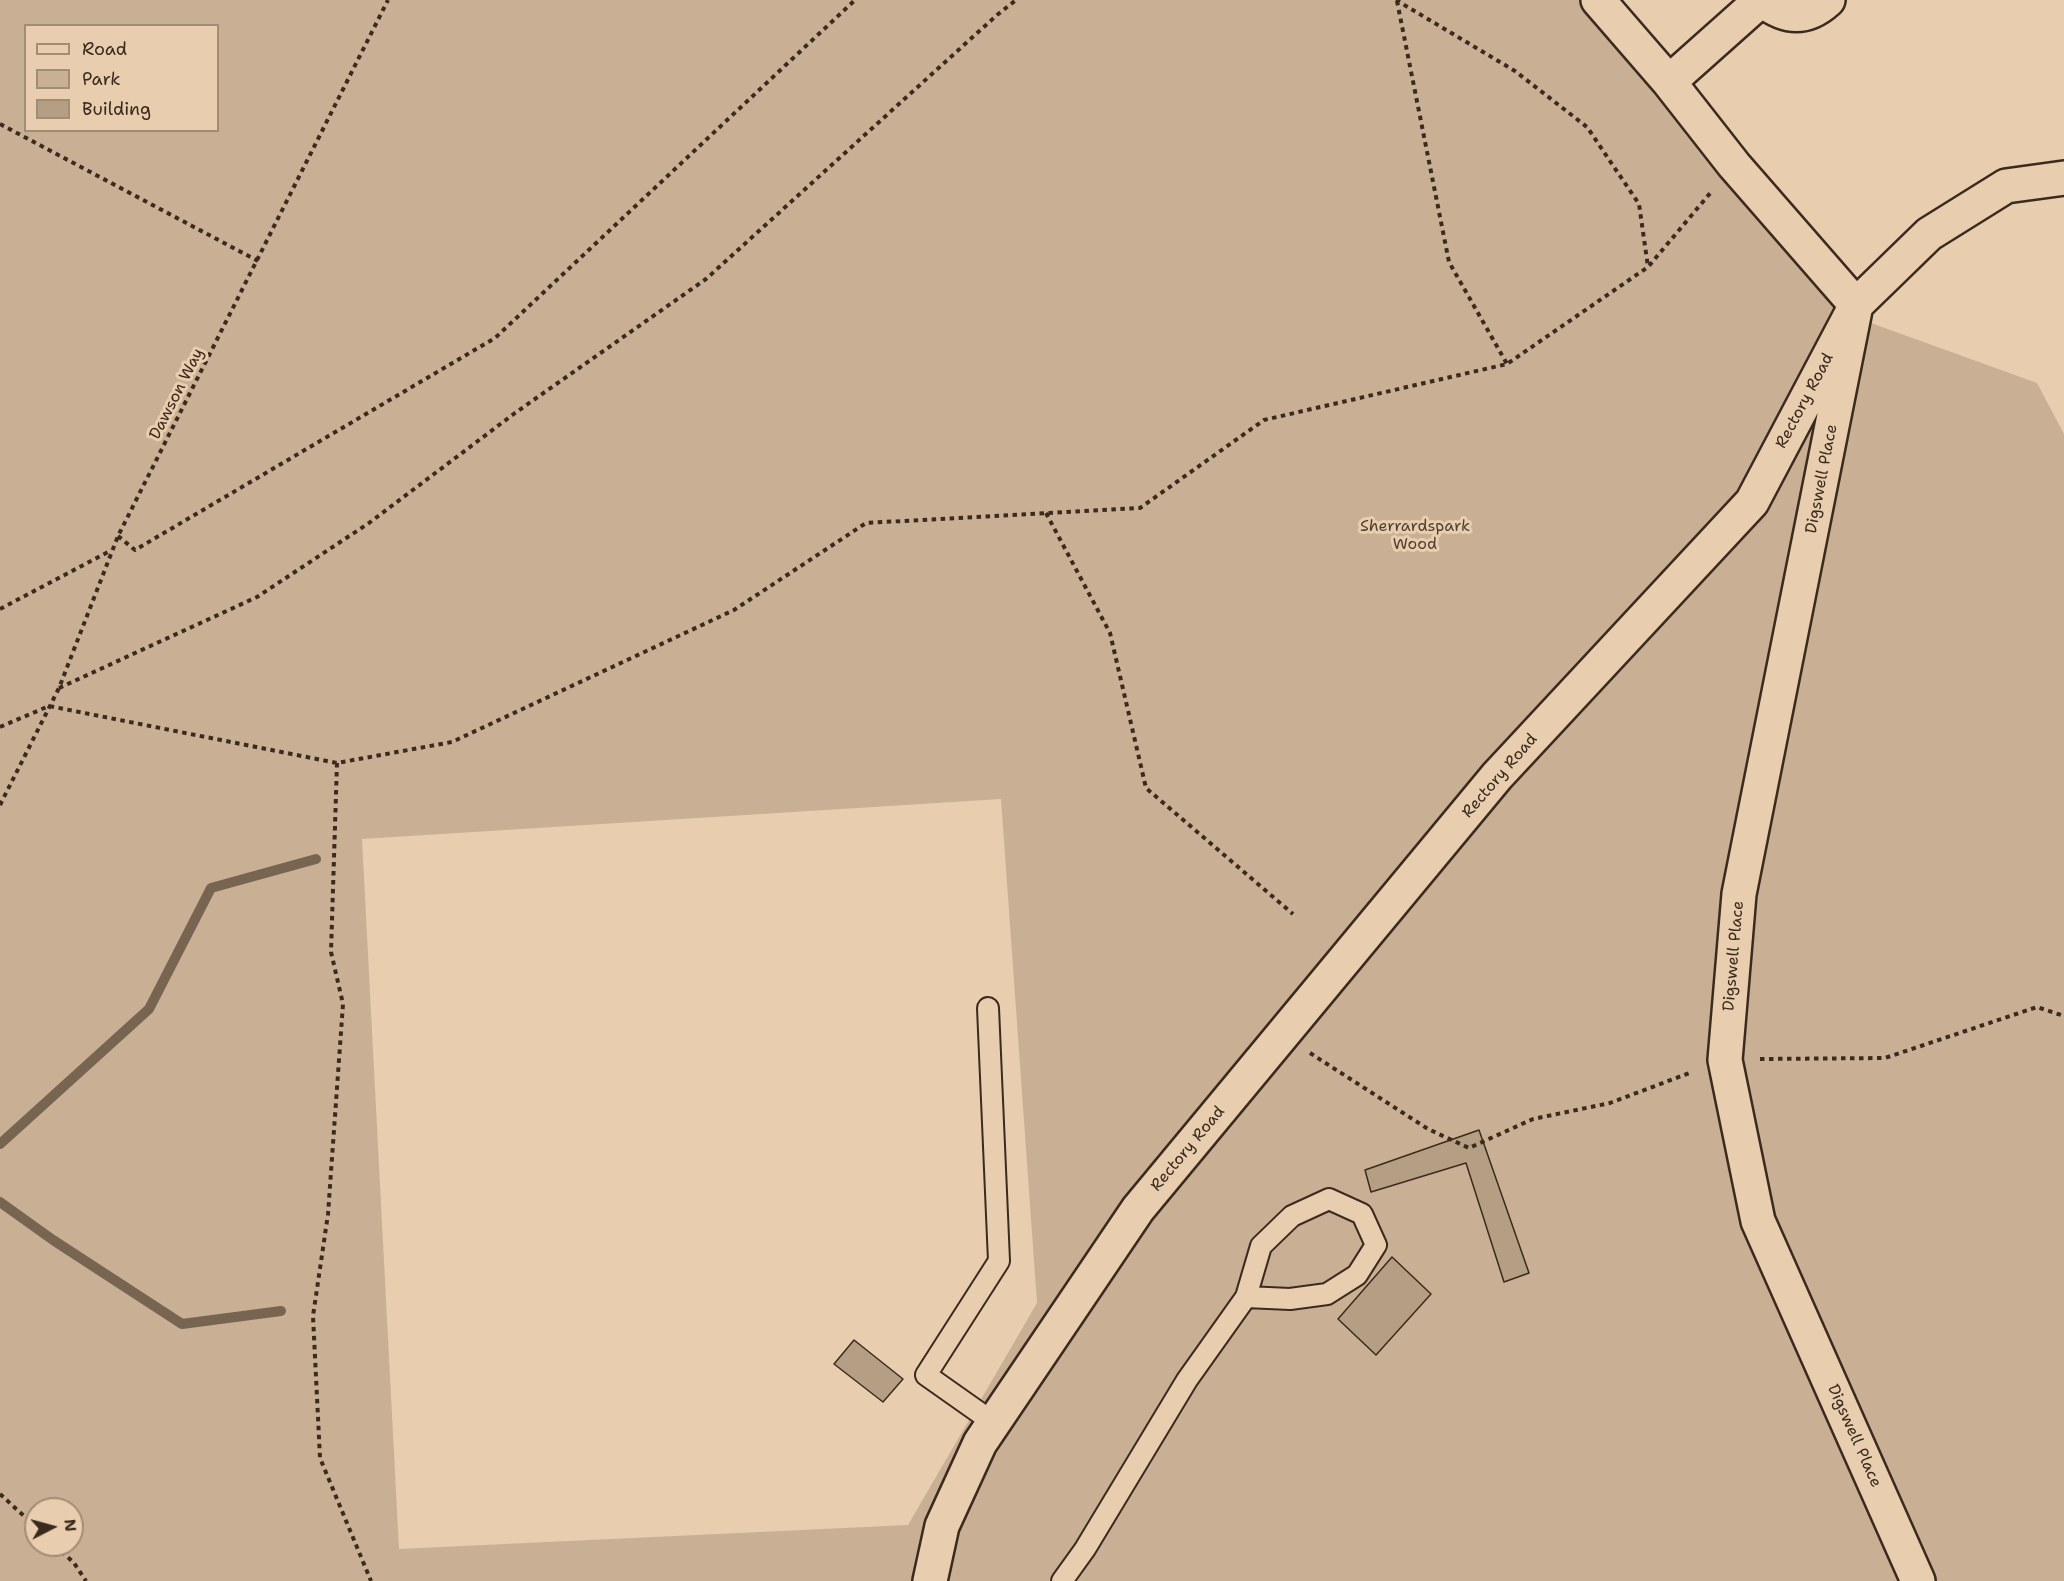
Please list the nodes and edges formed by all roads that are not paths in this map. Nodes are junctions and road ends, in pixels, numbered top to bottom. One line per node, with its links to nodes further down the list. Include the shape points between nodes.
1 (1598, 0): 4 (street)
2 (1762, 0): 3 (street, via 1774,10 1796,15 1817,9); 4 (street)
3 (1828, 0)
4 (1670, 82): 6 (street, via 1734,165)
5 (2064, 178): 6 (street, Rectory Road, via 2006,186 1929,234)
6 (1856, 305): 9 (street, Rectory Road, via 1752,502 1497,776 1138,1209); 12 (street, Digswell Place, via 1739,894 1725,1060 1758,1221)
7 (988, 1008): 9 (lane, via 999,1261 926,1375)
8 (1246, 1296): 8 (lane, via 1260,1246 1292,1216 1329,1199 1362,1214 1376,1245 1357,1275 1327,1294 1290,1299); 11 (lane, via 1187,1380)
9 (994, 1423): 10 (street, Rectory Road, via 980,1443 942,1526)
10 (930, 1581)
11 (1062, 1581)
12 (1918, 1581)

